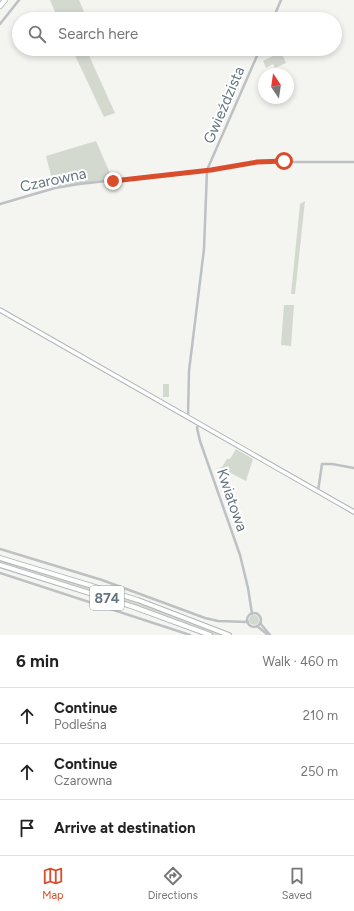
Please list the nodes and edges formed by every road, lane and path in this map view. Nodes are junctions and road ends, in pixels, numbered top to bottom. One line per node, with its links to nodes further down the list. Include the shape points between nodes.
1 (5, 0): 4 (highway)
2 (18, 0): 6 (street)
3 (281, 0): 5 (street)
4 (0, 6)
5 (276, 12)
6 (0, 24)
7 (257, 56): 9 (street, Gwieździsta)
8 (354, 162): 9 (street, Czarowna, via 257,162)
9 (207, 170): 10 (street, Czarowna, via 79,184); 12 (street, via 204,249 189,371)
10 (0, 204)
11 (0, 310): 12 (street)
12 (188, 416): 13 (street)
13 (199, 423): 15 (street); 21 (street, Kwiatowa, via 197,428 200,441 240,555)
14 (354, 468): 15 (street, via 322,464)
15 (318, 491): 16 (street)
16 (354, 512)
17 (0, 549): 23 (street, via 102,580 205,618)
18 (0, 558): 29 (main road, 874, via 138,600)
19 (0, 565): 28 (main road, 874, via 134,607)
20 (0, 573): 27 (street)
21 (253, 613): 22 (street); 25 (street, via 260,617)
22 (248, 618): 23 (street); 24 (street)
23 (237, 622): 24 (street)
24 (248, 622): 26 (street, via 252,626)
25 (260, 623): 26 (street); 30 (street)
26 (257, 626): 30 (street)
27 (190, 635)
28 (210, 635)
29 (229, 635)
30 (269, 635)

